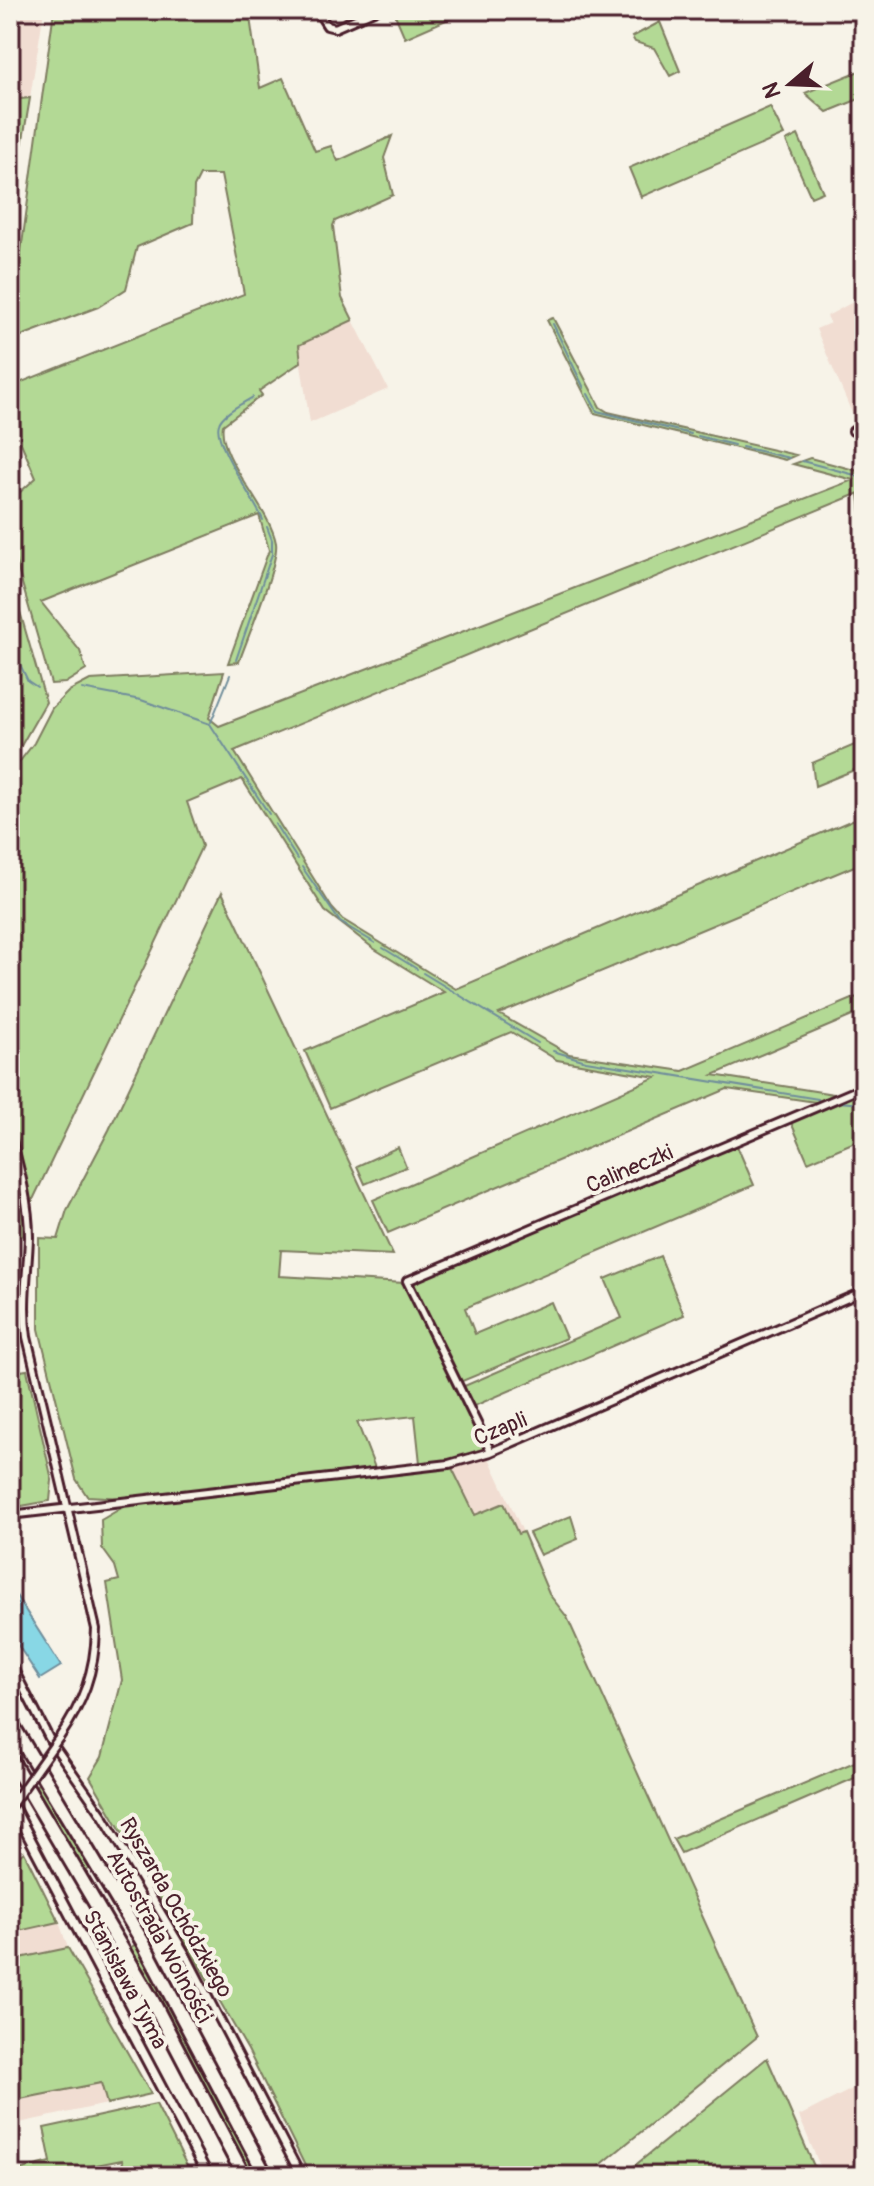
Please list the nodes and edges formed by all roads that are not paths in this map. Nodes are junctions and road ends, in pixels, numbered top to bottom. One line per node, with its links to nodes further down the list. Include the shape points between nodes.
1 (376, 10): 2 (street, via 335,28)
2 (320, 15)
3 (864, 424): 4 (street)
4 (853, 431)
5 (864, 1087): 8 (street, Calineczki, via 407,1281)
6 (10, 1132): 9 (street, via 26,1198 27,1337)
7 (864, 1291): 8 (street, Czapli)
8 (491, 1452): 9 (street, Czapli, via 385,1473)
9 (69, 1509): 10 (street, Czapli); 15 (street, bridge, via 94,1611 96,1651 87,1689)
10 (10, 1515)
11 (10, 1662): 19 (street, Ryszarda Ochódzkiego, via 50,1740 103,1816 185,1953)
12 (10, 1721): 18 (highway, Autostrada Wolności, via 120,1902)
13 (10, 1758): 17 (highway, Autostrada Wolności, via 151,1998)
14 (10, 1801): 16 (street, Stanisława Tyma)
15 (10, 1807)
16 (208, 2176)
17 (244, 2176)
18 (266, 2176)
19 (301, 2176)

